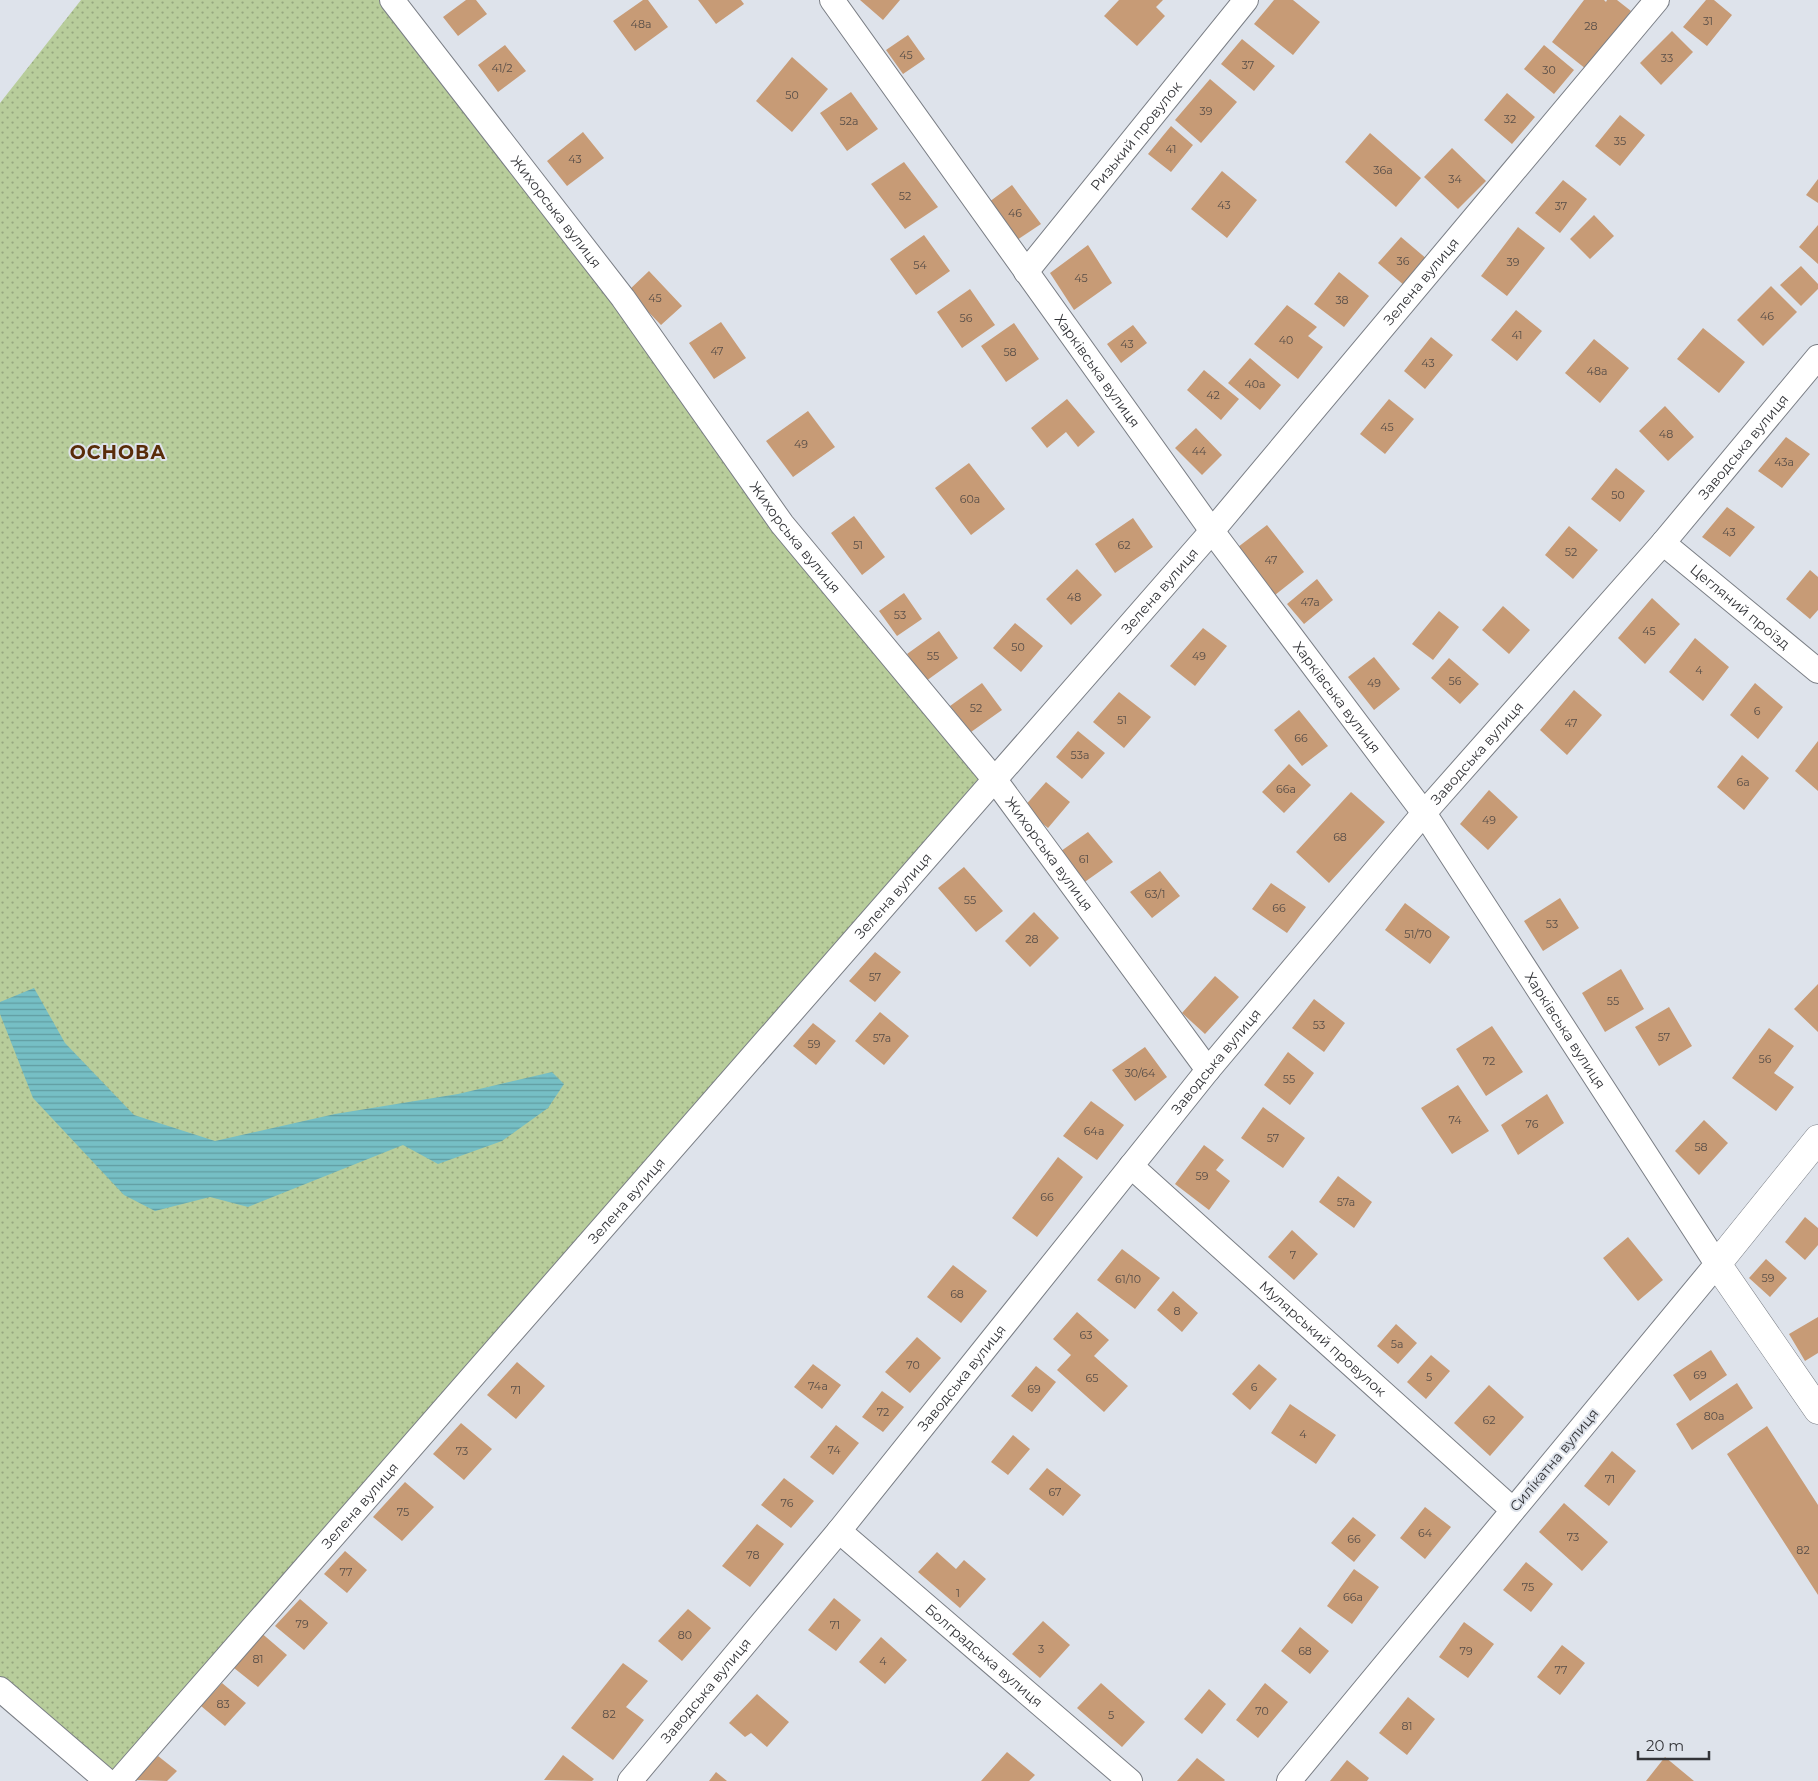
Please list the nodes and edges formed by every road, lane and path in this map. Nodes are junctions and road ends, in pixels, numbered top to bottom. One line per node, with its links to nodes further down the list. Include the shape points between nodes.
1 (392, 0): 10 (street, Жихорська вулиця, via 623,298 782,524)
2 (832, 0): 5 (street, Харківська вулиця)
3 (1246, 0): 5 (street, Ризький провулок)
4 (1657, 0): 7 (street, Зелена вулиця)
5 (1026, 272): 7 (street, Харківська вулиця)
6 (1818, 357): 8 (street, Заводська вулиця)
7 (1212, 531): 10 (street, Зелена вулиця); 11 (street, Харківська вулиця)
8 (1663, 543): 9 (street, Цегляний проїзд); 11 (street, Заводська вулиця)
9 (1818, 671)
10 (996, 780): 12 (street, Жихорська вулиця); 21 (street, Зелена вулиця)
11 (1424, 813): 12 (street, Заводська вулиця); 15 (street, Харківська вулиця)
12 (1208, 1070): 14 (street, Заводська вулиця)
13 (1818, 1139): 15 (main road, Силікатна вулиця)
14 (1131, 1166): 17 (street, Мулярський провулок); 18 (street, Заводська вулиця)
15 (1717, 1264): 16 (main road, Харківська вулиця); 17 (street, Силікатна вулиця)
16 (1818, 1410)
17 (1513, 1510): 24 (street, Силікатна вулиця)
18 (839, 1531): 22 (street, Заводська вулиця); 23 (street, Болградська вулиця)
19 (0, 1689): 20 (street)
20 (107, 1781)
21 (119, 1781)
22 (630, 1781)
23 (1130, 1781)
24 (1289, 1781)

